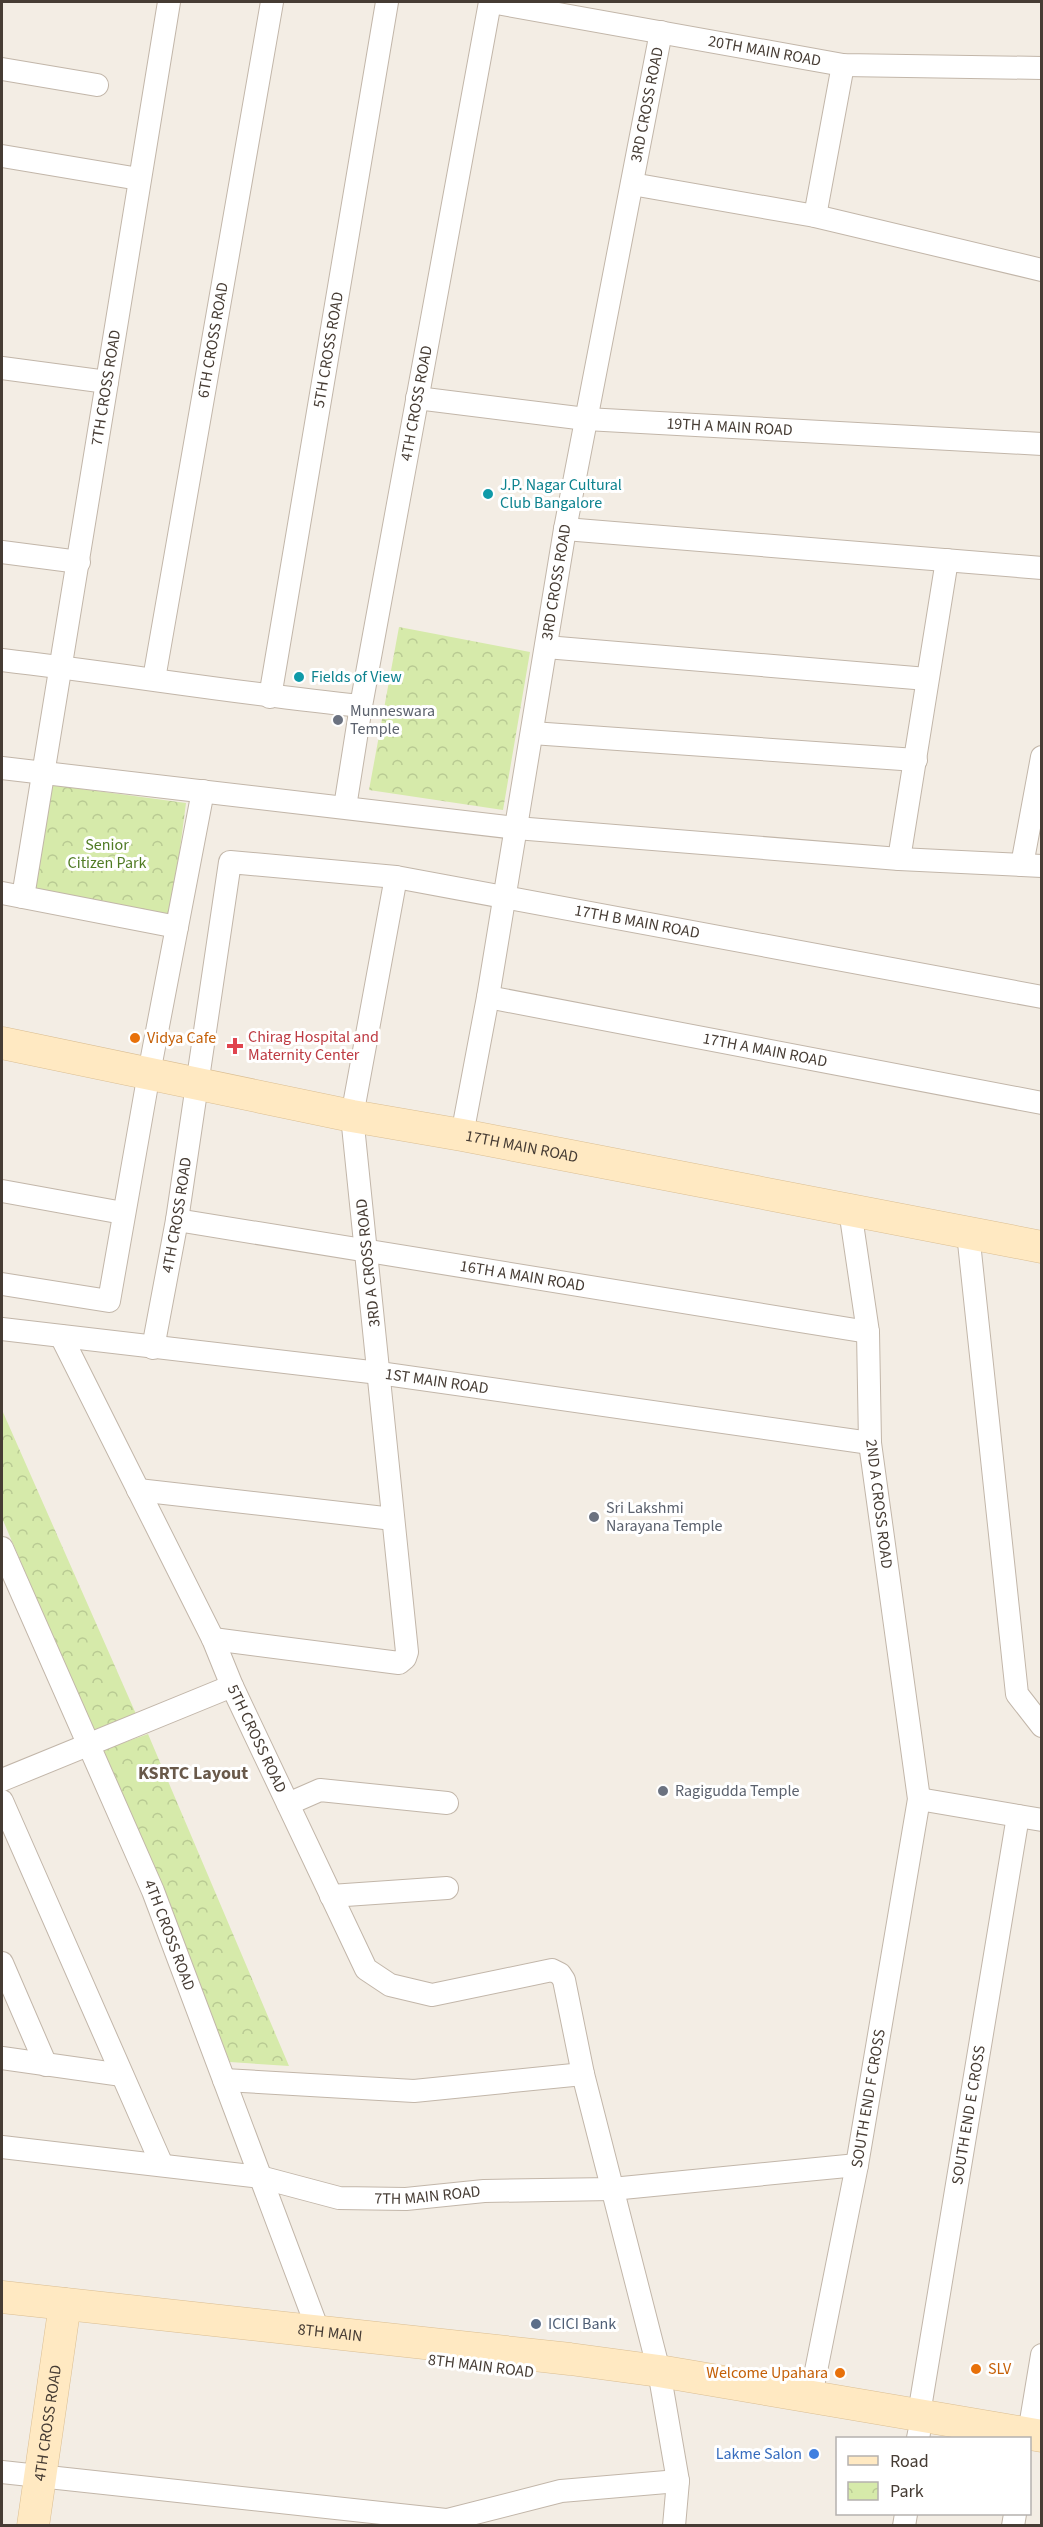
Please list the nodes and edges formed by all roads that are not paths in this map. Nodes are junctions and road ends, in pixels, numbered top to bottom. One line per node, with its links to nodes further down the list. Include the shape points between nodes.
1 (169, 2): 11 (street, 7TH CROSS ROAD)
2 (272, 2): 28 (street, 6TH CROSS ROAD)
3 (387, 2): 30 (street, 5TH CROSS ROAD)
4 (490, 2): 5 (street, 20TH MAIN ROAD); 17 (street, 4TH CROSS ROAD)
5 (661, 32): 6 (street, 20TH MAIN ROAD); 12 (street, 3RD CROSS ROAD)
6 (843, 65): 7 (street, 20TH MAIN ROAD); 13 (street)
7 (1041, 68)
8 (2, 69): 9 (street)
9 (97, 85)
10 (2, 156): 11 (street)
11 (139, 180): 16 (street, 7TH CROSS ROAD)
12 (632, 184): 13 (street); 18 (street, 3RD CROSS ROAD)
13 (815, 216): 14 (street)
14 (1041, 270)
15 (2, 368): 16 (street)
16 (107, 382): 23 (street, 7TH CROSS ROAD)
17 (417, 398): 18 (street, 19TH A MAIN ROAD); 31 (street, 4TH CROSS ROAD)
18 (586, 419): 19 (street, 19TH A MAIN ROAD); 20 (street, 3RD CROSS ROAD)
19 (1041, 444)
20 (565, 529): 22 (street); 25 (street, 3RD CROSS ROAD)
21 (2, 552): 23 (street)
22 (946, 560): 24 (street); 29 (street)
23 (79, 562): 27 (street, 7TH CROSS ROAD)
24 (1041, 568)
25 (546, 647): 29 (street); 32 (street, 3RD CROSS ROAD)
26 (2, 660): 27 (street)
27 (62, 667): 28 (street); 36 (street, 7TH CROSS ROAD)
28 (154, 679): 30 (street)
29 (927, 679): 34 (street)
30 (270, 697): 31 (street)
31 (361, 706): 38 (street, 4TH CROSS ROAD)
32 (532, 733): 34 (street); 39 (street, 3RD CROSS ROAD)
33 (1041, 757): 42 (street)
34 (916, 760): 40 (street)
35 (2, 768): 36 (street)
36 (44, 773): 37 (street); 44 (street, 7TH CROSS ROAD)
37 (203, 791): 38 (street); 46 (street)
38 (345, 807): 39 (street)
39 (516, 828): 40 (street); 45 (street, 3RD CROSS ROAD)
40 (899, 859): 42 (street)
41 (230, 862): 43 (street, 17TH B MAIN ROAD); 51 (street, 4TH CROSS ROAD)
42 (1032, 866)
43 (396, 877): 45 (street, 17TH B MAIN ROAD); 53 (street, 3RD A CROSS ROAD)
44 (12, 895): 46 (street)
45 (504, 896): 47 (street, 3RD CROSS ROAD); 48 (street, 17TH B MAIN ROAD)
46 (177, 927): 50 (street)
47 (488, 997): 52 (street, 17TH A MAIN ROAD); 54 (street, 3RD CROSS ROAD)
48 (1041, 997)
49 (2, 1043): 50 (main road, 17TH MAIN ROAD)
50 (149, 1073): 51 (main road, 17TH MAIN ROAD); 57 (street)
51 (198, 1083): 53 (main road, 17TH MAIN ROAD); 58 (street, 4TH CROSS ROAD)
52 (1041, 1103)
53 (352, 1116): 54 (main road, 17TH MAIN ROAD); 61 (street, 3RD A CROSS ROAD)
54 (462, 1134): 56 (main road, 17TH MAIN ROAD)
55 (2, 1191): 57 (street)
56 (850, 1210): 59 (main road, 17TH MAIN ROAD); 64 (street, 2ND A CROSS ROAD)
57 (123, 1213): 62 (street, via 109,1301)
58 (177, 1220): 61 (street, 16TH A MAIN ROAD); 66 (street, 4TH CROSS ROAD)
59 (968, 1233): 60 (main road, 17TH MAIN ROAD); 74 (street, via 1017,1694)
60 (1041, 1247)
61 (366, 1251): 64 (street, 16TH A MAIN ROAD); 67 (street, 3RD A CROSS ROAD)
62 (2, 1284)
63 (2, 1329): 65 (street, 1ST MAIN ROAD)
64 (868, 1332): 68 (street, 2ND A CROSS ROAD)
65 (61, 1336): 66 (street, 1ST MAIN ROAD); 69 (street, 5TH CROSS ROAD)
66 (153, 1348): 67 (street, 1ST MAIN ROAD)
67 (379, 1373): 68 (street, 1ST MAIN ROAD); 70 (street, 3RD A CROSS ROAD)
68 (870, 1443): 77 (street, 2ND A CROSS ROAD)
69 (138, 1490): 70 (street); 72 (street, 5TH CROSS ROAD)
70 (393, 1519): 72 (street, 3RD A CROSS ROAD, via 407,1653 403,1662)
71 (2, 1548): 75 (street, 4TH CROSS ROAD)
72 (213, 1639): 73 (street, 5TH CROSS ROAD)
73 (232, 1686): 75 (street); 80 (street, 5TH CROSS ROAD)
74 (1041, 1726)
75 (88, 1745): 76 (street); 92 (street, 4TH CROSS ROAD, via 153,1891)
76 (2, 1780)
77 (919, 1798): 81 (street); 94 (street, SOUTH END F CROSS)
78 (2, 1801): 91 (street)
79 (447, 1803): 80 (street, via 320,1790)
80 (288, 1804): 84 (street, 5TH CROSS ROAD)
81 (1018, 1816): 82 (street); 105 (street, SOUTH END E CROSS)
82 (1041, 1820)
83 (447, 1888): 84 (street)
84 (331, 1896): 90 (street, 5TH CROSS ROAD, via 366,1970 390,1985 432,1995 552,1970 560,1974)
85 (2, 1963): 87 (street)
86 (2, 2012): 87 (street)
87 (24, 2015): 89 (street)
88 (2, 2058): 89 (street)
89 (46, 2065): 91 (street)
90 (584, 2074): 92 (street, via 414,2091); 97 (street)
91 (122, 2075): 95 (street)
92 (224, 2080): 96 (street, 4TH CROSS ROAD)
93 (2, 2147): 95 (street, 7TH MAIN ROAD)
94 (857, 2165): 97 (street, 7TH MAIN ROAD); 104 (street, SOUTH END F CROSS)
95 (162, 2166): 96 (street, 7TH MAIN ROAD)
96 (261, 2177): 97 (street, 7TH MAIN ROAD, via 339,2198 406,2199 484,2191); 101 (street, 4TH CROSS ROAD)
97 (612, 2189): 103 (street)
98 (2, 2297): 99 (main road, 8TH MAIN)
99 (65, 2313): 100 (main road, 8TH MAIN ROAD); 101 (main road, 8TH MAIN); 103 (main road, 8TH MAIN ROAD, via 367,2352); 110 (main road, 4TH CROSS ROAD)
100 (2, 2316)
101 (318, 2330): 103 (main road, 8TH MAIN)
102 (1041, 2355): 108 (street)
103 (661, 2380): 104 (main road, 8TH MAIN ROAD); 105 (main road, 8TH MAIN ROAD); 111 (street)
104 (811, 2396): 105 (main road, 8TH MAIN ROAD)
105 (919, 2428): 106 (main road, 8TH MAIN ROAD); 107 (main road, 8TH MAIN ROAD)
106 (951, 2437)
107 (994, 2437)
108 (1035, 2442)
109 (2, 2472): 110 (street)
110 (40, 2477): 112 (street); 113 (main road, 4TH CROSS ROAD)
111 (678, 2481): 112 (street, via 561,2491); 114 (street)
112 (437, 2523)
113 (33, 2526)
114 (674, 2526)

